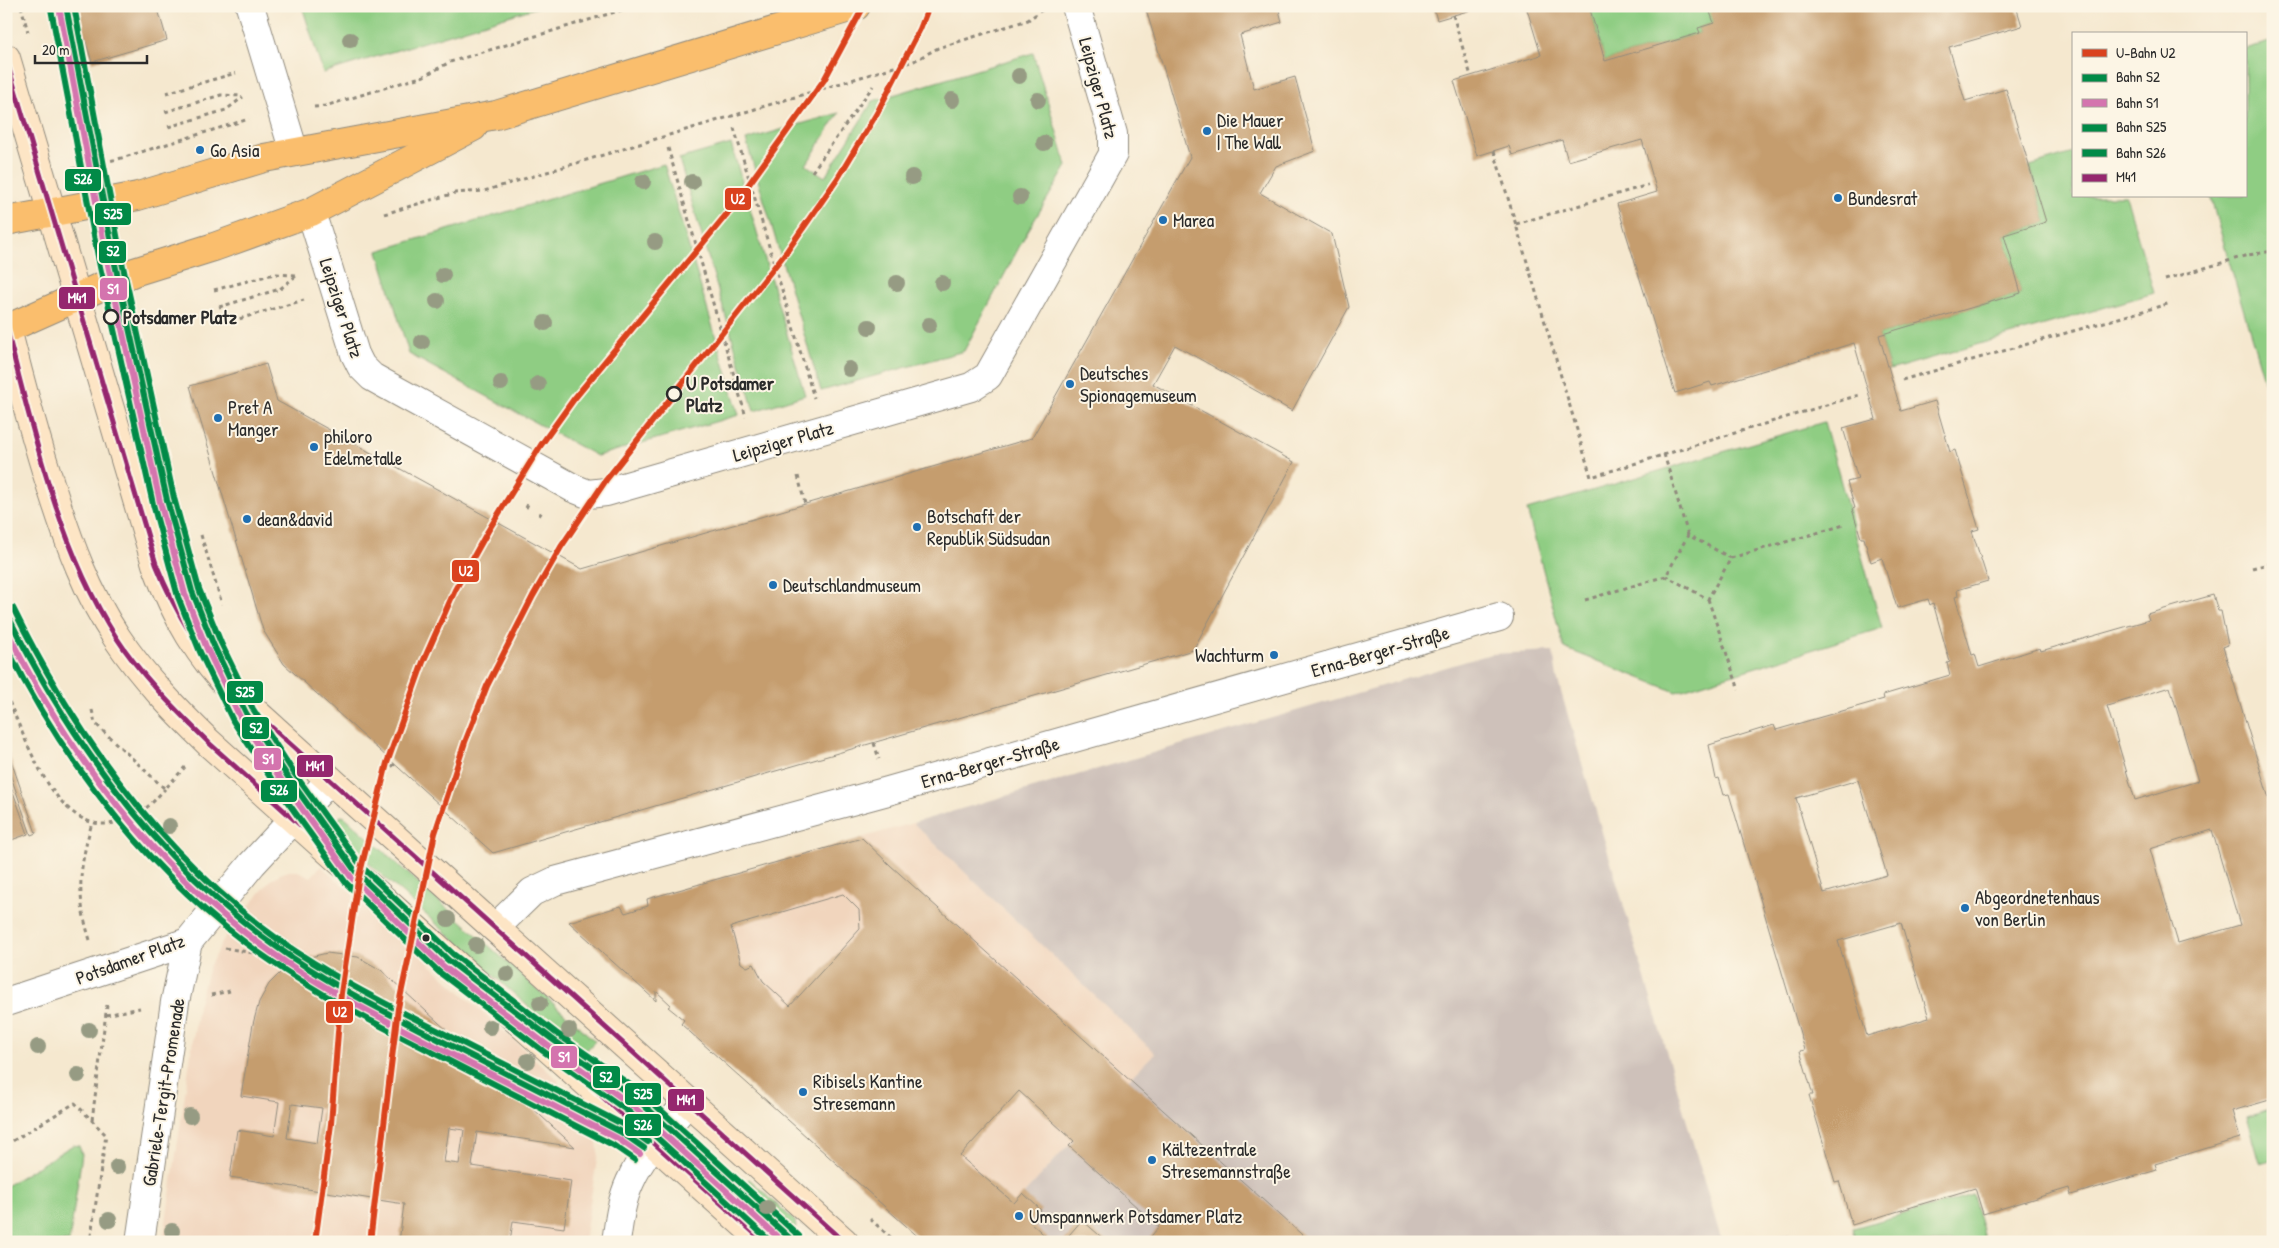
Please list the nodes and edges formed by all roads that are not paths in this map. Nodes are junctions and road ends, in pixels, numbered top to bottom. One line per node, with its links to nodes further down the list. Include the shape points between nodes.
1 (250, 6): 6 (street)
2 (856, 6): 5 (main road)
3 (1076, 6): 7 (street, Leipziger Platz, via 1114,134 1113,154 988,376 971,387 606,492 588,494 573,488 365,371 355,354)
4 (6, 58): 8 (main road)
5 (496, 115): 6 (main road); 7 (main road)
6 (294, 152): 8 (main road, via 138,196)
7 (311, 212): 10 (main road, via 134,272)
8 (52, 213): 9 (main road); 10 (main road)
9 (6, 221)
10 (77, 297): 11 (main road); 13 (main road, via 156,564 177,616 218,676)
11 (7, 327): 14 (main road, via 31,423 72,550 101,613 132,661 165,700)
12 (1499, 618): 15 (street, Erna-Berger-Straße, via 888,791 554,881 532,892)
13 (330, 780): 14 (street, Potsdamer Platz); 15 (main road)
14 (294, 818): 16 (street, Potsdamer Platz); 19 (main road)
15 (495, 928): 18 (main road)
16 (188, 942): 17 (street, Potsdamer Platz); 21 (street, Gabriele-Tergit-Promenade)
17 (6, 1002)
18 (688, 1102): 19 (street); 20 (main road)
19 (654, 1142): 22 (street, via 630,1182 621,1208); 23 (main road)
20 (831, 1237)
21 (140, 1242)
22 (616, 1242)
23 (764, 1242)

